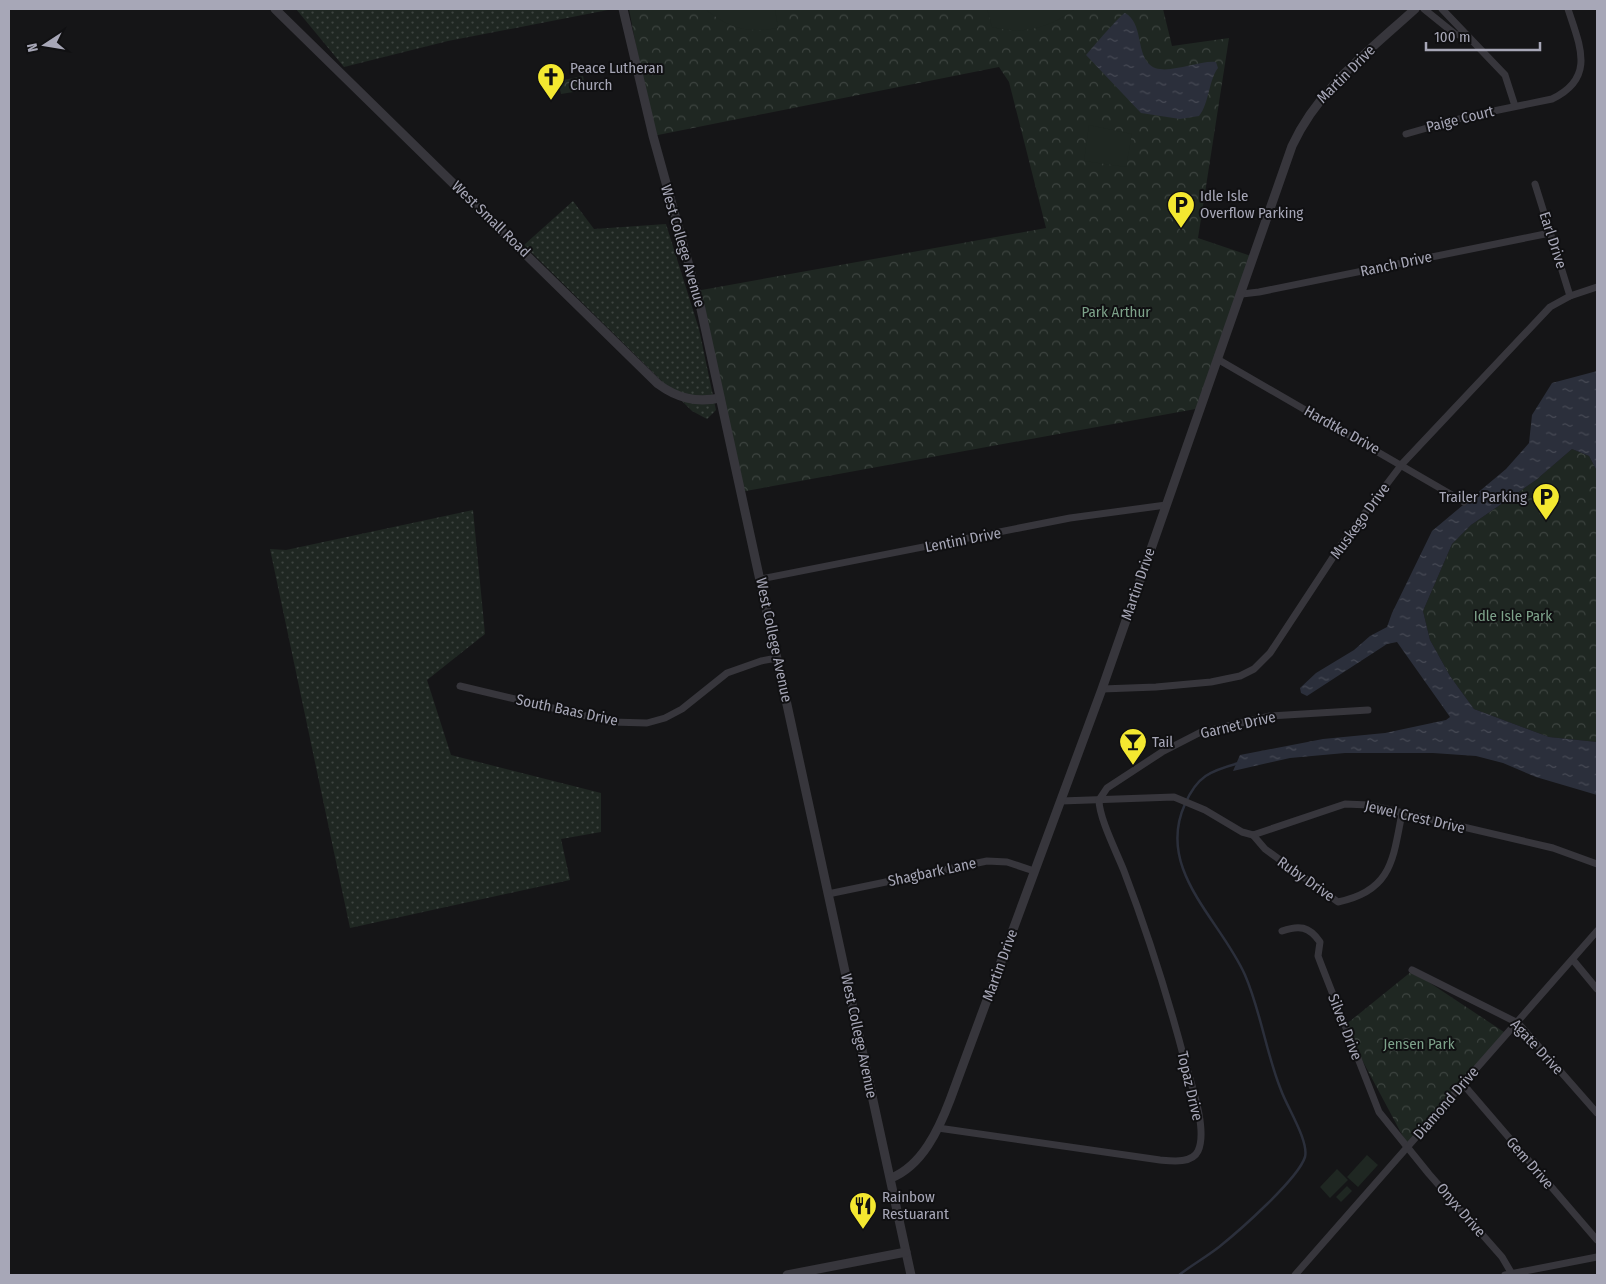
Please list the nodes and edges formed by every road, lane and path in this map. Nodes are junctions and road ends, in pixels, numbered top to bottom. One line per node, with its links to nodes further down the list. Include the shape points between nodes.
1 (275, 9): 16 (street, West Small Road, via 658,384 686,399)
2 (623, 9): 16 (street, West College Avenue, via 655,145 701,309)
3 (1415, 9): 13 (street, Martin Drive, via 1340,78 1309,113 1292,146)
4 (1424, 9): 7 (street, via 1455,34)
5 (1442, 9): 7 (street)
6 (1568, 9): 8 (street, Paige Court, via 1582,57 1581,72 1575,83 1564,94 1552,99)
7 (1469, 38): 8 (street, via 1505,75)
8 (1514, 106): 9 (street, Paige Court)
9 (1406, 134)
10 (1535, 184): 11 (street, Earl Drive)
11 (1550, 234): 13 (street, Ranch Drive); 14 (street, Earl Drive)
12 (1597, 287): 14 (street, Muskego Drive)
13 (1242, 294): 15 (street, Martin Drive)
14 (1570, 296): 17 (street, Muskego Drive, via 1550,307 1524,333)
15 (1219, 360): 17 (street, Hardtke Drive); 19 (street, Martin Drive)
16 (720, 398): 20 (street, West College Avenue)
17 (1402, 464): 18 (street, Hardtke Drive); 23 (street, Muskego Drive, via 1353,528 1270,653 1254,668 1240,676 1211,682)
18 (1464, 502)
19 (1166, 505): 20 (street, Lentini Drive, via 1070,518); 23 (street, Martin Drive)
20 (761, 579): 21 (street, West College Avenue)
21 (777, 658): 22 (street, South Baas Drive, via 727,673 682,709 647,723 612,722); 31 (street, West College Avenue)
22 (460, 686)
23 (1102, 688): 25 (street, Martin Drive)
24 (1368, 710): 26 (street, Garnet Drive, via 1270,716 1199,733 1162,752 1114,784 1102,793)
25 (1061, 800): 26 (street); 30 (street, Martin Drive)
26 (1099, 800): 28 (street, via 1174,797); 40 (street, Topaz Drive, via 1162,976 1197,1106 1200,1128 1198,1151 1184,1160 1160,1160)
27 (1402, 813): 28 (street, Jewel Crest Drive, via 1369,805 1345,804); 28 (street, Ruby Drive, via 1388,872 1372,888 1338,902 1265,849); 29 (street, Jewel Crest Drive, via 1571,853)
28 (1253, 835)
29 (1597, 864)
30 (1034, 871): 31 (street, Shagbark Lane, via 1007,862 987,861); 40 (street, Martin Drive)
31 (828, 894): 42 (street, West College Avenue)
32 (1282, 931): 41 (street, Silver Drive, via 1299,926 1308,929 1320,942 1320,964 1368,1089 1379,1112)
33 (1597, 931): 34 (street, Diamond Drive)
34 (1573, 960): 36 (street); 37 (street, Diamond Drive)
35 (1412, 970): 37 (street, Agate Drive)
36 (1597, 989)
37 (1518, 1023): 38 (street, Diamond Drive); 39 (street, Agate Drive)
38 (1463, 1084): 41 (street, Diamond Drive); 43 (street, Gem Drive)
39 (1597, 1113)
40 (938, 1128): 42 (street, Martin Drive, via 913,1163)
41 (1408, 1146): 48 (street, Diamond Drive); 49 (street, Onyx Drive, via 1502,1257)
42 (891, 1178): 44 (street, West College Avenue)
43 (1597, 1240)
44 (906, 1252): 46 (street); 47 (street, West College Avenue)
45 (1597, 1257): 49 (street)
46 (787, 1275)
47 (911, 1275)
48 (1295, 1275)
49 (1508, 1275)

